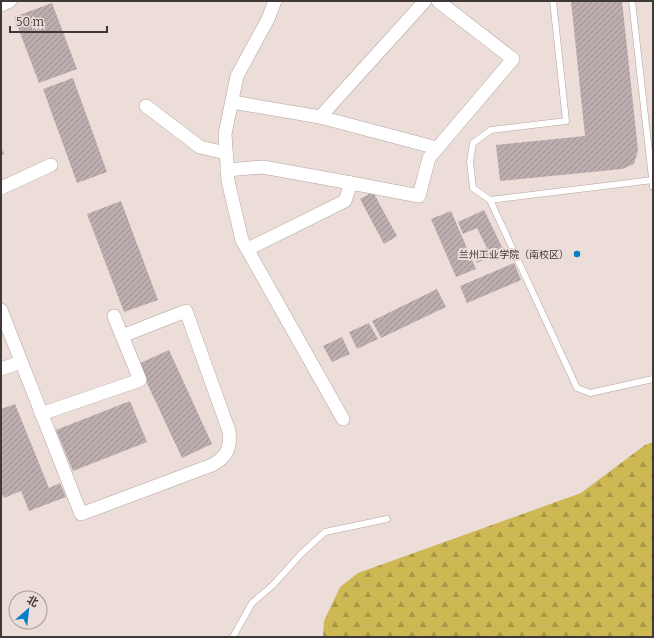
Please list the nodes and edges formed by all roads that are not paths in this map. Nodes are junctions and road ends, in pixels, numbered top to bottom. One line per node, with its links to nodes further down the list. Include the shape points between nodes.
1 (10, 1): 7 (street)
2 (274, 1): 8 (street, via 268,19 237,76)
3 (425, 1): 10 (street)
4 (438, 1): 11 (street, via 513,59)
5 (553, 1): 18 (lane, via 566,121 491,130 473,143 470,162 473,188)
6 (632, 1): 15 (lane)
7 (1, 5)
8 (232, 102): 10 (street); 12 (street, via 225,134)
9 (146, 106): 12 (street, via 200,147)
10 (320, 117): 11 (street)
11 (437, 148): 16 (street, via 429,158 418,196)
12 (226, 153): 14 (street)
13 (51, 165): 17 (street)
14 (227, 170): 16 (street, via 263,167); 19 (street, via 242,240)
15 (653, 182): 18 (lane)
16 (351, 183): 19 (street, via 344,201)
17 (1, 188)
18 (490, 200): 25 (lane, via 577,388 590,393)
19 (248, 249): 27 (street)
20 (1, 310): 23 (street)
21 (114, 316): 22 (street)
22 (122, 336): 26 (street, via 140,380); 26 (street, via 186,312 230,439 229,448 220,461 81,514)
23 (21, 362): 24 (street); 26 (street)
24 (1, 369)
25 (653, 379)
26 (42, 414)
27 (343, 419)
28 (387, 519): 29 (lane, via 325,532 252,603)
29 (233, 637)

